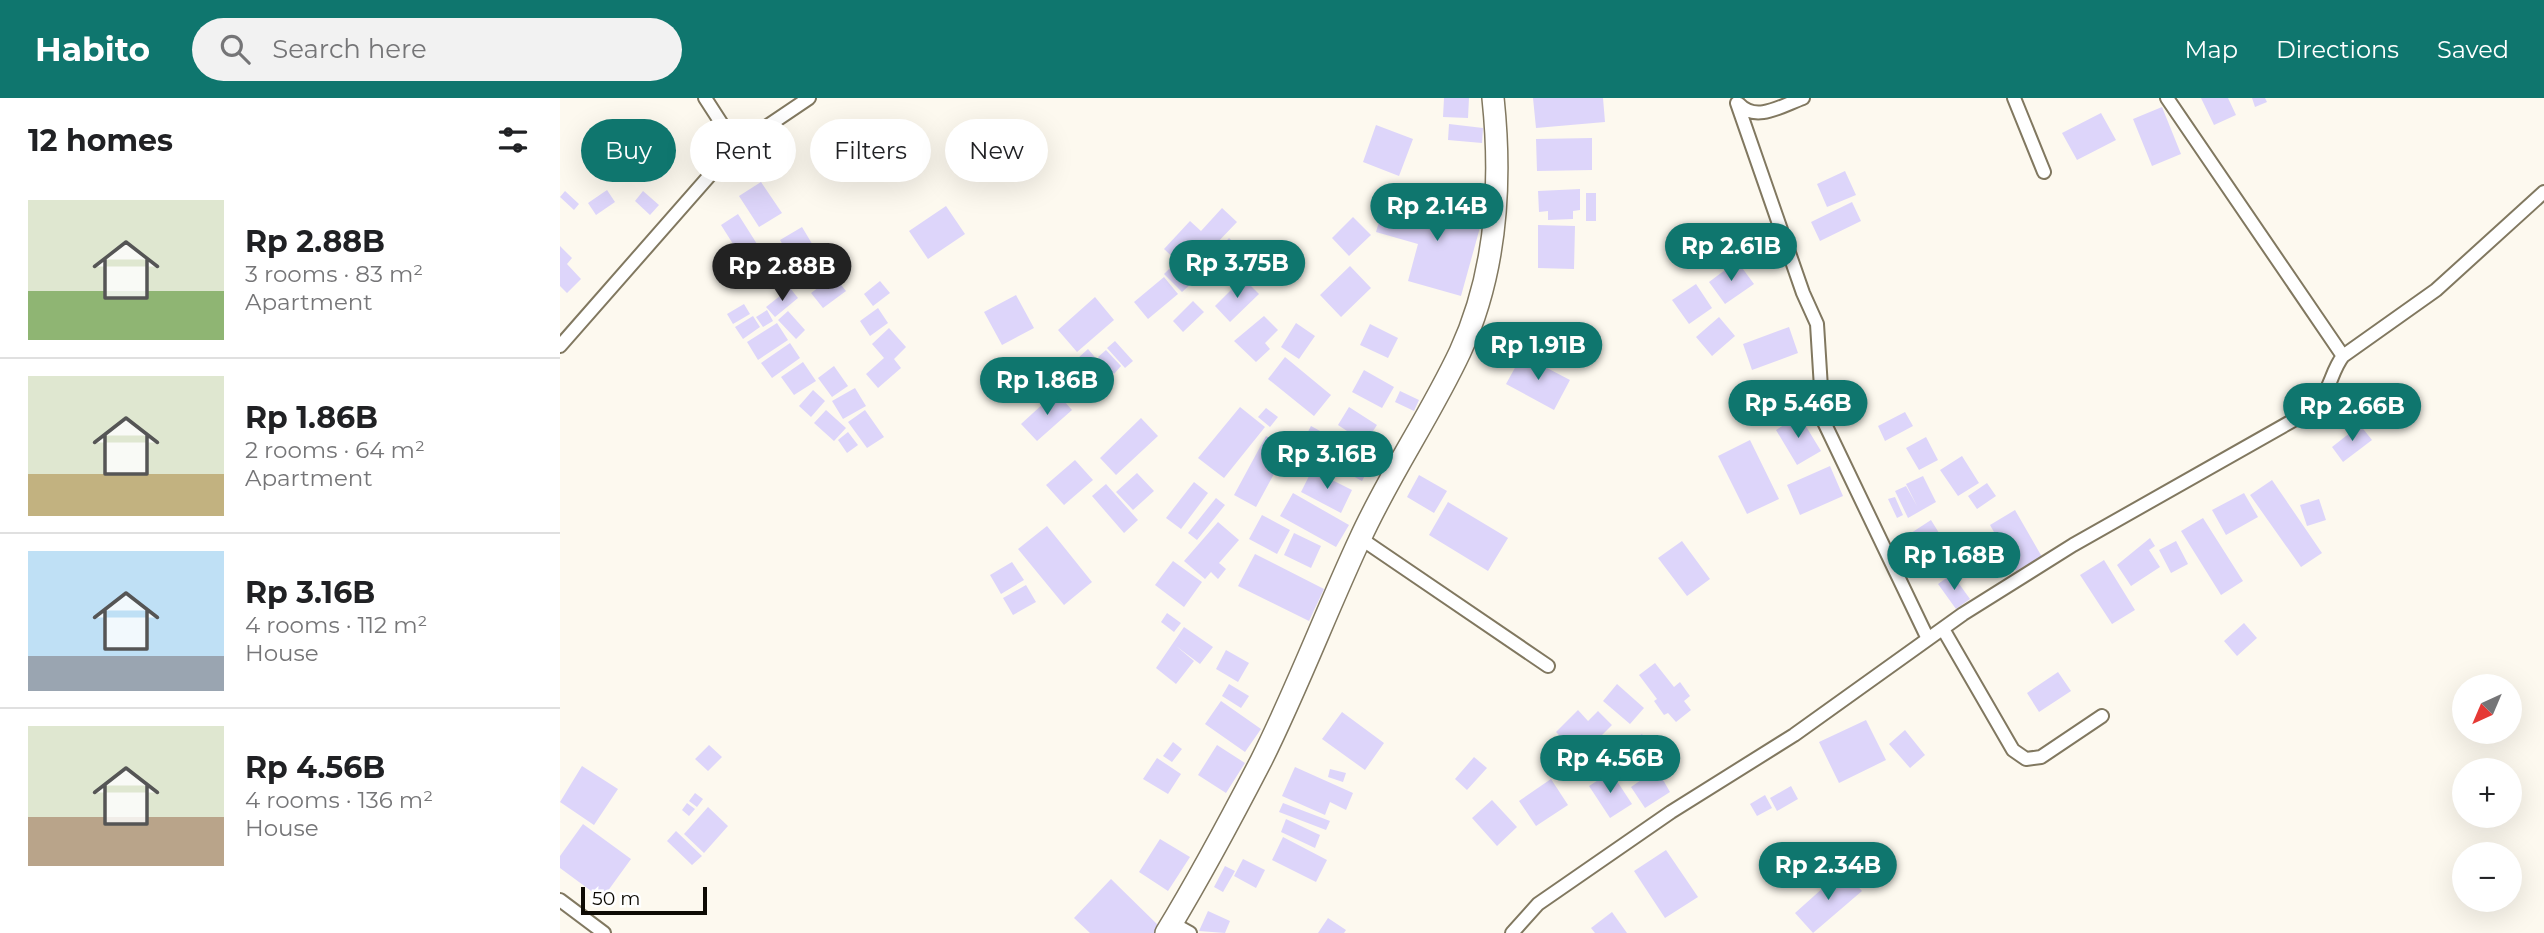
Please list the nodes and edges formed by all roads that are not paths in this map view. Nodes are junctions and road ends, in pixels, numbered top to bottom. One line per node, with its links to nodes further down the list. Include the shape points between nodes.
1 (705, 98): 8 (street)
2 (809, 98): 9 (street)
3 (1493, 98): 15 (highway, via 1494,225 1473,320)
4 (1803, 98): 7 (street, via 1760,114 1746,112)
5 (2014, 98): 10 (street)
6 (2167, 98): 14 (street)
7 (1736, 100): 17 (street, via 1817,324 1823,420)
8 (719, 119)
9 (778, 119)
10 (2044, 172)
11 (704, 182): 13 (street)
12 (2544, 192): 14 (street, via 2436,290)
13 (560, 346)
14 (2343, 356): 16 (street, via 2327,394 2315,408 2073,545)
15 (1360, 538): 18 (street); 21 (highway, via 1261,761)
16 (1943, 629): 17 (street); 19 (street, via 2013,750 2026,759 2040,757)
17 (1928, 639): 23 (street, via 1794,735 1671,812 1538,904)
18 (1548, 666)
19 (2102, 716)
20 (560, 900): 22 (street)
21 (1176, 930)
22 (604, 933)
23 (1512, 933)

